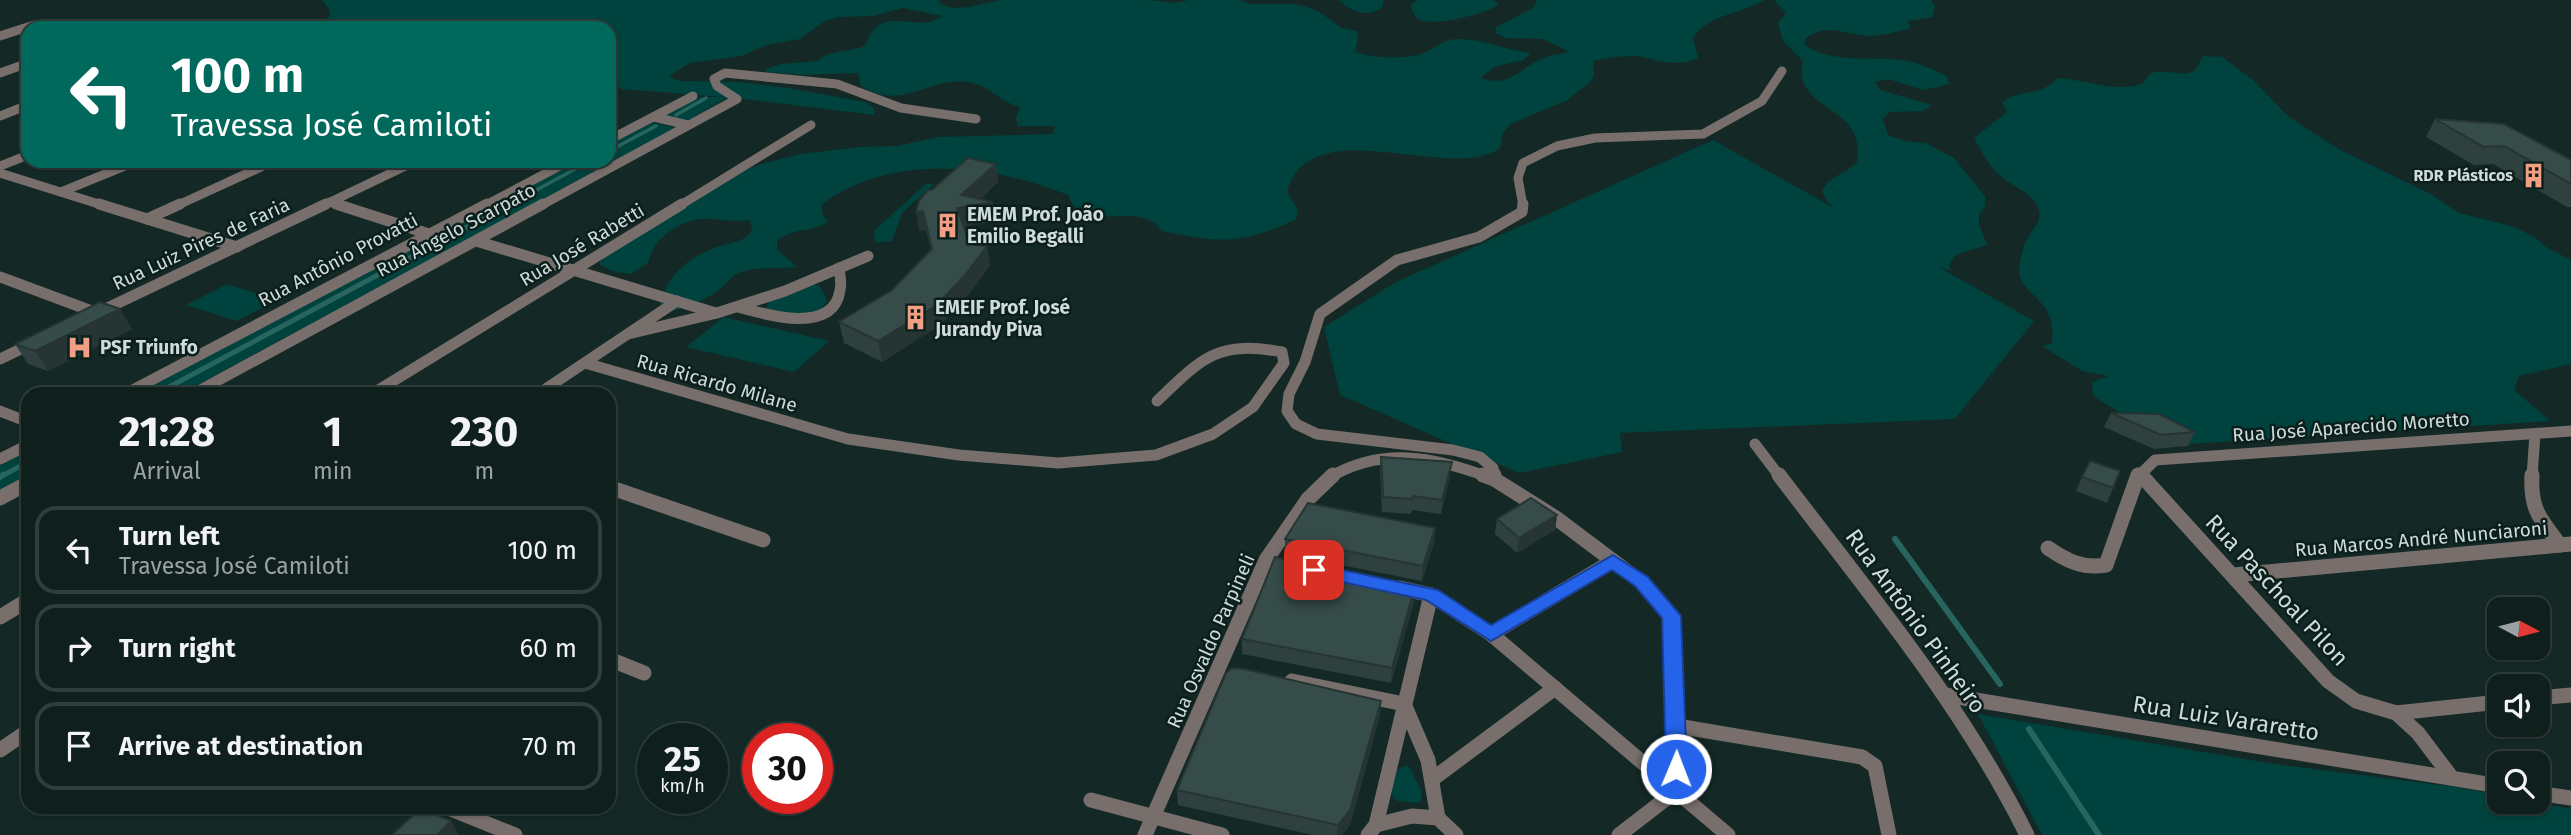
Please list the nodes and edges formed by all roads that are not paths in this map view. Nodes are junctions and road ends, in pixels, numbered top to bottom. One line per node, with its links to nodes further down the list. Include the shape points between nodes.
1 (21, 29): 2 (street)
2 (0, 36)
3 (21, 66): 5 (street)
4 (1782, 71): 55 (street, via 1762,101 1703,134 1595,138 1558,146 1523,163 1518,178 1522,212 1512,220 1486,234 1397,260 1320,314 1289,394 1287,411 1296,424 1317,434 1480,457 1493,468)
5 (0, 73)
6 (692, 96): 9 (street)
7 (21, 108): 8 (street)
8 (0, 116)
9 (653, 117): 11 (street); 13 (street)
10 (976, 119): 11 (street, Rua Ângelo Scarpato, via 901,108 837,84 736,72 714,79 737,99)
11 (688, 125): 15 (street, Rua Ângelo Scarpato)
12 (811, 125): 31 (street, Rua José Rabetti)
13 (616, 136)
14 (21, 158): 16 (street)
15 (616, 165)
16 (0, 166)
17 (120, 168): 23 (street)
18 (259, 168): 25 (street)
19 (401, 168): 24 (street, Rua Luiz Pires de Faria)
20 (556, 168): 26 (street, Rua Antônio Provatti)
21 (610, 168): 27 (street, Rua Ângelo Scarpato)
22 (0, 173): 23 (street)
23 (61, 192): 25 (street)
24 (330, 202): 26 (street); 28 (street, Rua Luiz Pires de Faria)
25 (147, 219): 28 (street)
26 (429, 234): 42 (street, Rua Antônio Provatti)
27 (476, 242): 31 (street); 43 (street, Rua Ângelo Scarpato)
28 (237, 247): 35 (street, Rua Luiz Pires de Faria)
29 (869, 256): 30 (street)
30 (839, 268): 34 (street); 34 (street, via 841,299 818,316 783,319)
31 (576, 271): 33 (street); 44 (street, Rua José Rabetti)
32 (0, 277): 35 (street)
33 (677, 301): 36 (street); 38 (street)
34 (737, 306): 36 (street)
35 (97, 313): 37 (street, Rua Luiz Pires de Faria)
36 (717, 313): 38 (street)
37 (85, 319)
38 (628, 334): 41 (street)
39 (48, 336): 40 (street)
40 (0, 359)
41 (585, 363): 45 (street); 46 (street, Rua Ricardo Milane, via 840,438 1058,463 1157,455 1213,434 1253,407 1284,363 1282,352 1228,348 1205,356)
42 (138, 387)
43 (206, 387)
44 (384, 387)
45 (549, 387)
46 (1157, 401)
47 (0, 411): 48 (street)
48 (21, 419)
49 (2571, 431): 50 (street, Rua José Aparecido Moretto)
50 (2535, 433): 54 (street, Rua José Aparecido Moretto, via 2155,460); 60 (street, via 2531,497 2538,517)
51 (1755, 444): 73 (street, Rua Antônio Pinheiro)
52 (21, 448): 53 (street)
53 (0, 459)
54 (2139, 474): 61 (street, via 2106,565 2080,566); 63 (street, Rua Paschoal Pilon)
55 (1494, 479): 62 (street, Rua Osvaldo Parpineli); 90 (street, Rua Osvaldo Parpineli, via 1444,461 1394,457 1356,464 1331,476 1308,499 1273,561)
56 (21, 487): 58 (street)
57 (616, 489): 59 (street)
58 (0, 498)
59 (762, 540)
60 (2565, 545): 63 (street, Rua Marcos André Nunciaroni)
61 (2048, 548)
62 (1613, 561): 68 (street); 79 (street, Rua Osvaldo Parpineli, via 1641,582 1671,616)
63 (2234, 575): 78 (street, Rua Paschoal Pilon, via 2328,681 2356,701)
64 (1381, 584): 65 (street)
65 (1431, 595): 68 (street); 77 (street)
66 (21, 604): 67 (street)
67 (0, 617)
68 (1491, 634): 72 (street)
69 (616, 662): 70 (street)
70 (644, 673)
71 (1273, 676): 77 (street)
72 (1555, 688): 82 (street); 85 (street)
73 (1945, 695): 83 (street, Rua Luiz Vararetto); 100 (street, Rua Antônio Pinheiro)
74 (2571, 695): 75 (street)
75 (2550, 697)
76 (2487, 703): 78 (street)
77 (1404, 704): 82 (street); 92 (street)
78 (2396, 713): 83 (street, Rua Paschoal Pilon, via 2418,733)
79 (1677, 726): 85 (street, Rua Osvaldo Parpineli); 99 (street, via 1862,757 1875,766)
80 (21, 736): 81 (street)
81 (0, 750)
82 (1434, 778): 91 (street)
83 (2452, 778): 84 (street, Rua Luiz Vararetto)
84 (2487, 784)
85 (1676, 791): 97 (street); 98 (street)
86 (2550, 795): 87 (street)
87 (2571, 798)
88 (1091, 800): 90 (street)
89 (463, 814): 93 (street)
90 (1153, 818): 94 (street, Rua Osvaldo Parpineli); 95 (street)
91 (1438, 818): 92 (street, via 1412,816); 96 (street)
92 (1372, 830)
93 (515, 835)
94 (1145, 835)
95 (1222, 835)
96 (1456, 835)
97 (1619, 835)
98 (1728, 835)
99 (1889, 835)
100 (2027, 835)

